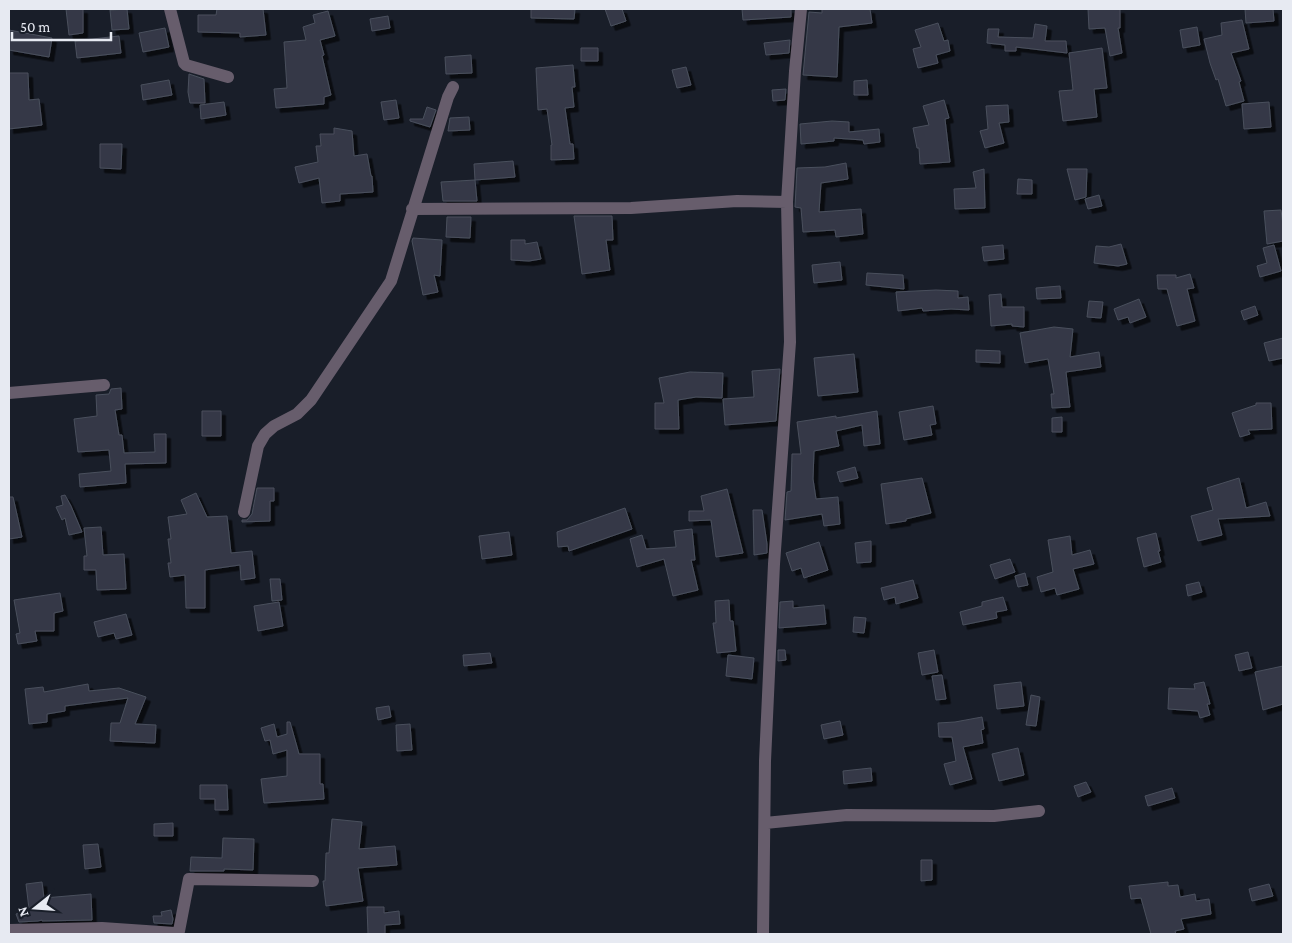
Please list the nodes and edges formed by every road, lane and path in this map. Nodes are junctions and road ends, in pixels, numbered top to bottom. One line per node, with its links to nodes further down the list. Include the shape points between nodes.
1 (170, 9): 3 (street, via 186,66)
2 (801, 9): 5 (street)
3 (228, 77)
4 (453, 88): 6 (street)
5 (787, 202): 6 (street, via 737,201 631,208); 11 (street, via 790,342 774,564)
6 (412, 209): 9 (street, via 391,281 312,400 297,414 274,426 258,446)
7 (104, 386): 8 (street)
8 (9, 394)
9 (244, 512)
10 (1039, 811): 11 (street, via 994,816 847,815)
11 (764, 823): 14 (street)
12 (314, 881): 13 (street, via 188,878 179,931 176,933 102,928)
13 (9, 930)
14 (763, 934)

